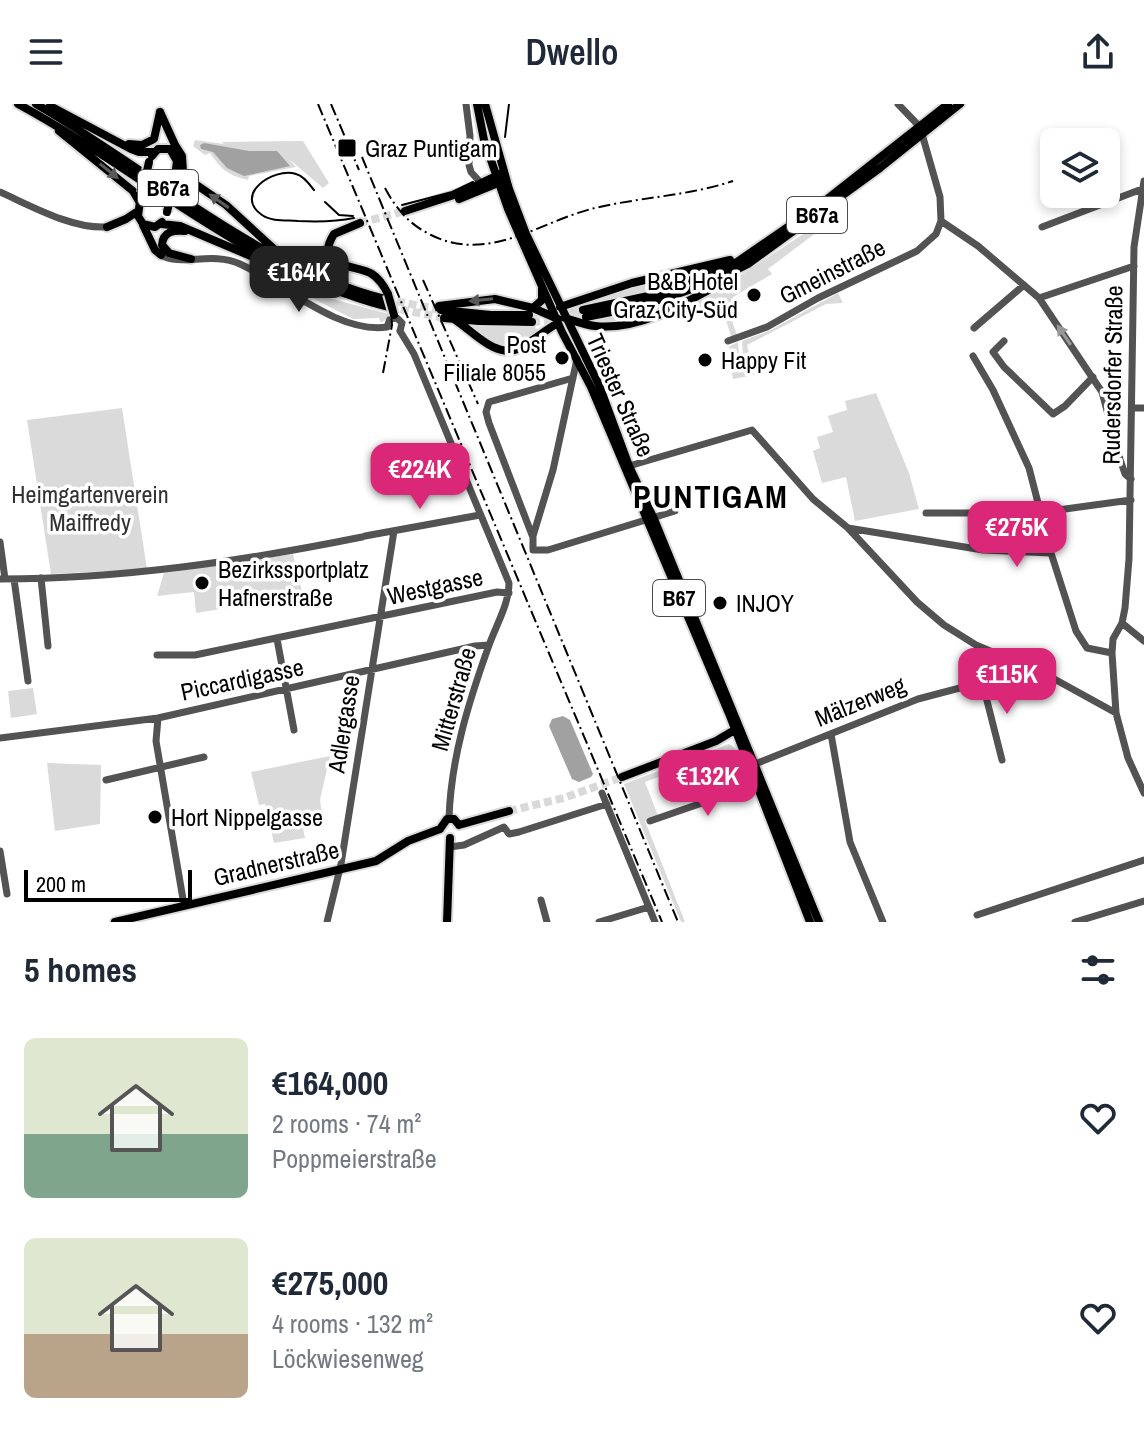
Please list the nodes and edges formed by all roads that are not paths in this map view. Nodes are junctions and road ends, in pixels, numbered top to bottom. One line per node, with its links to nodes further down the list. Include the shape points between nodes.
1 (18, 104): 9 (main road, B67a)
2 (45, 104): 12 (main road)
3 (466, 104): 17 (street, via 469,165)
4 (477, 104): 16 (main road, Triester Straße / B67)
5 (485, 104): 16 (main road, Triester Straße / B67)
6 (898, 104): 11 (street)
7 (948, 104): 11 (main road, B67a)
8 (960, 104): 11 (main road, B67a)
9 (32, 107): 21 (main road, one-way to 21, via 133,191); 34 (main road, B67a); 37 (main road, B67a)
10 (158, 108): 12 (main road, via 157,133 148,144); 13 (main road); 19 (main road, via 182,156 183,171)
11 (921, 132): 24 (street, via 940,197); 31 (main road, B67a); 35 (main road, B67a)
12 (116, 140): 14 (main road, via 139,152)
13 (164, 148): 14 (main road); 15 (main road, via 177,161)
14 (154, 152): 21 (main road, bridge)
15 (175, 174): 19 (main road); 27 (main road, bridge)
16 (499, 177): 17 (main road); 22 (main road, via 454,201); 39 (main road, Triester Straße / B67); 45 (main road, Triester Straße / B67)
17 (480, 182): 22 (main road)
18 (1143, 185): 29 (street, Rudersdorfer Straße); 36 (street, Rudersdorfer Straße)
19 (197, 186): 37 (main road, one-way to 19)
20 (0, 192): 28 (street, via 73,222)
21 (139, 207): 25 (main road); 28 (main road)
22 (416, 208): 23 (main road)
23 (405, 211)
24 (941, 221): 38 (street); 51 (street, Gmeinstraße, via 936,234 917,251 767,327)
25 (142, 223): 27 (main road); 28 (main road); 32 (main road)
26 (360, 223): 41 (main road, via 334,234 329,252 340,265 373,274)
27 (159, 225): 30 (main road); 32 (main road, via 155,241)
28 (107, 227)
29 (1042, 227)
30 (190, 231): 33 (main road, via 169,232 162,242 169,253); 34 (main road)
31 (750, 254): 42 (main road, B67a); 45 (main road, via 632,283)
32 (161, 255): 33 (street)
33 (191, 259): 48 (street, via 235,262 348,323)
34 (272, 262): 41 (main road, B67a, via 331,289)
35 (748, 264): 42 (main road, B67a, via 693,289); 47 (main road, via 703,293 648,318)
36 (1134, 266): 40 (street); 57 (street, Rudersdorfer Straße)
37 (302, 269): 41 (main road, B67a)
38 (1024, 285): 40 (street); 49 (street)
39 (542, 288): 45 (main road, Triester Straße / B67); 46 (main road, via 542,300)
40 (1039, 298): 55 (street, one-way to 40)
41 (390, 306): 48 (street); 50 (street, via 402,322)
42 (607, 310): 44 (main road, B67a)
43 (445, 313): 45 (main road, via 491,347 506,351 521,347); 46 (main road); 46 (main road); 46 (main road, one-way to 43, via 510,301 488,299)
44 (584, 313)
45 (558, 314): 46 (main road); 47 (main road); 54 (main road, Triester Straße / B67); 54 (main road, Triester Straße / B67)
46 (532, 315)
47 (593, 326): 54 (main road, via 582,337)
48 (387, 327): 50 (street)
49 (974, 328)
50 (400, 331): 65 (street)
51 (728, 341)
52 (1004, 341): 55 (street, via 993,352 1053,414)
53 (973, 356): 63 (street, via 1019,444)
54 (581, 357): 56 (street); 59 (main road, Triester Straße / B67); 66 (main road, Triester Straße / B67)
55 (1093, 377): 60 (street)
56 (573, 378): 69 (street); 69 (street, via 489,402 486,412)
57 (1132, 408): 58 (street); 60 (street, Rudersdorfer Straße)
58 (1144, 408)
59 (629, 466): 66 (main road, Triester Straße / B67); 67 (street, via 752,430 813,499)
60 (1131, 479): 61 (street, Rudersdorfer Straße)
61 (1131, 500): 63 (street); 76 (street, Rudersdorfer Straße)
62 (675, 511): 66 (street)
63 (1042, 512): 64 (street); 71 (street)
64 (926, 513)
65 (480, 515): 68 (street); 74 (street, via 508,575)
66 (650, 520): 69 (street, via 539,552 533,550); 90 (main road, Triester Straße / B67)
67 (848, 528): 71 (street, via 983,550); 84 (street, via 944,625)
68 (394, 531): 72 (street, via 173,569); 75 (street, Adlergasse)
69 (533, 536)
70 (0, 542): 73 (street)
71 (1051, 553): 81 (street, via 1077,634 1087,648)
72 (41, 578): 73 (street); 80 (street)
73 (7, 579): 85 (street)
74 (509, 593): 75 (street, Westgasse); 79 (street, Mitterstraße)
75 (379, 619): 77 (street, Westgasse); 83 (street, Adlergasse)
76 (1122, 623): 78 (street); 81 (street, Rudersdorfer Straße)
77 (277, 639): 82 (street, Westgasse, via 195,655); 87 (street)
78 (1144, 641)
79 (489, 645): 83 (street, Piccardigasse); 105 (street, Mitterstraße, via 457,745)
80 (48, 646)
81 (1112, 653): 88 (street, Rudersdorfer Straße)
82 (157, 655)
83 (372, 670): 87 (street, Piccardigasse); 114 (street, Adlergasse)
84 (1028, 670): 86 (street, Mälzerweg); 88 (street)
85 (28, 681)
86 (982, 681): 92 (street, Mälzerweg, via 918,699); 95 (street)
87 (286, 690): 89 (street, Piccardigasse); 91 (street)
88 (1116, 713): 102 (street, Rudersdorfer Straße)
89 (158, 718): 93 (street, Piccardigasse); 97 (street)
90 (738, 729): 96 (main road, Triester Straße / B67); 98 (main road); 100 (main road, Triester Straße / B67)
91 (294, 730)
92 (831, 734): 96 (street, Mälzerweg); 130 (street, via 850,842)
93 (0, 738)
94 (204, 757): 97 (street)
95 (1002, 760)
96 (755, 764): 129 (main road, Triester Straße / B67)
97 (160, 767): 99 (street); 118 (street)
98 (622, 777)
99 (106, 780)
100 (757, 784): 106 (street); 128 (main road, Triester Straße / B67)
101 (602, 793): 103 (street)
102 (1144, 793)
103 (607, 804): 110 (street, via 519,832 509,834 504,827); 119 (street)
104 (509, 811): 107 (main road)
105 (449, 818): 108 (main road); 109 (main road)
106 (650, 821)
107 (474, 822): 108 (main road); 110 (street)
108 (459, 825): 111 (main road)
109 (440, 829): 111 (main road); 114 (main road, Gradnerstraße, via 376,861)
110 (489, 833): 111 (street, via 464,845)
111 (450, 842): 124 (main road)
112 (0, 851): 115 (street)
113 (1144, 860): 120 (street)
114 (340, 869): 118 (main road, Gradnerstraße); 123 (street, Adlergasse)
115 (7, 894)
116 (541, 900): 125 (street)
117 (1144, 901): 131 (street)
118 (184, 905): 121 (main road, Gradnerstraße)
119 (649, 907): 126 (street); 127 (street)
120 (977, 915)
121 (125, 920): 122 (main road, Gradnerstraße)
122 (115, 922)
123 (327, 922)
124 (447, 922)
125 (547, 922)
126 (599, 922)
127 (655, 922)
128 (810, 922)
129 (819, 922)
130 (883, 922)
131 (1075, 922)

